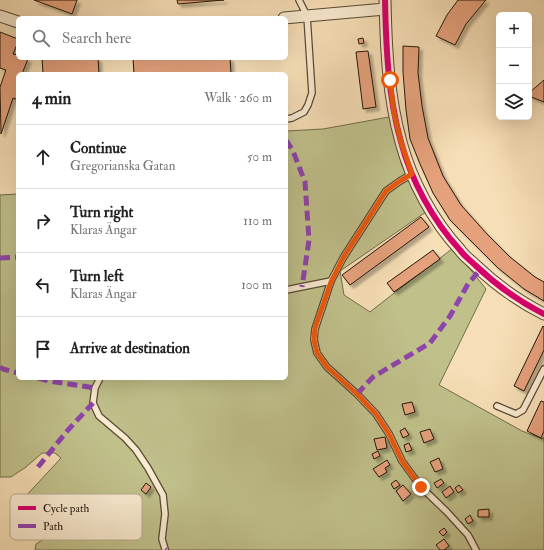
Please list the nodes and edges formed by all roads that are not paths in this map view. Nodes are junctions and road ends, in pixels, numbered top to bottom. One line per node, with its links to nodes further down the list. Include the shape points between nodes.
1 (299, 0): 4 (lane)
2 (385, 5): 4 (street); 8 (street, via 394,113)
3 (0, 16): 6 (street)
4 (307, 16): 5 (street); 7 (lane, via 312,93 304,112)
5 (288, 18)
6 (16, 21)
7 (288, 119)
8 (412, 174): 9 (lane, via 386,191); 11 (street, via 428,206 460,251 504,290)
9 (331, 282): 10 (lane); 16 (lane, via 315,328 317,353 327,367 376,414 402,461 421,487 468,535)
10 (288, 290)
11 (544, 314)
12 (544, 369): 14 (lane, via 523,410 516,414)
13 (99, 380): 15 (lane, via 92,403 99,416 136,450 163,495 165,514 162,539)
14 (497, 406)
15 (165, 549)
16 (476, 550)

